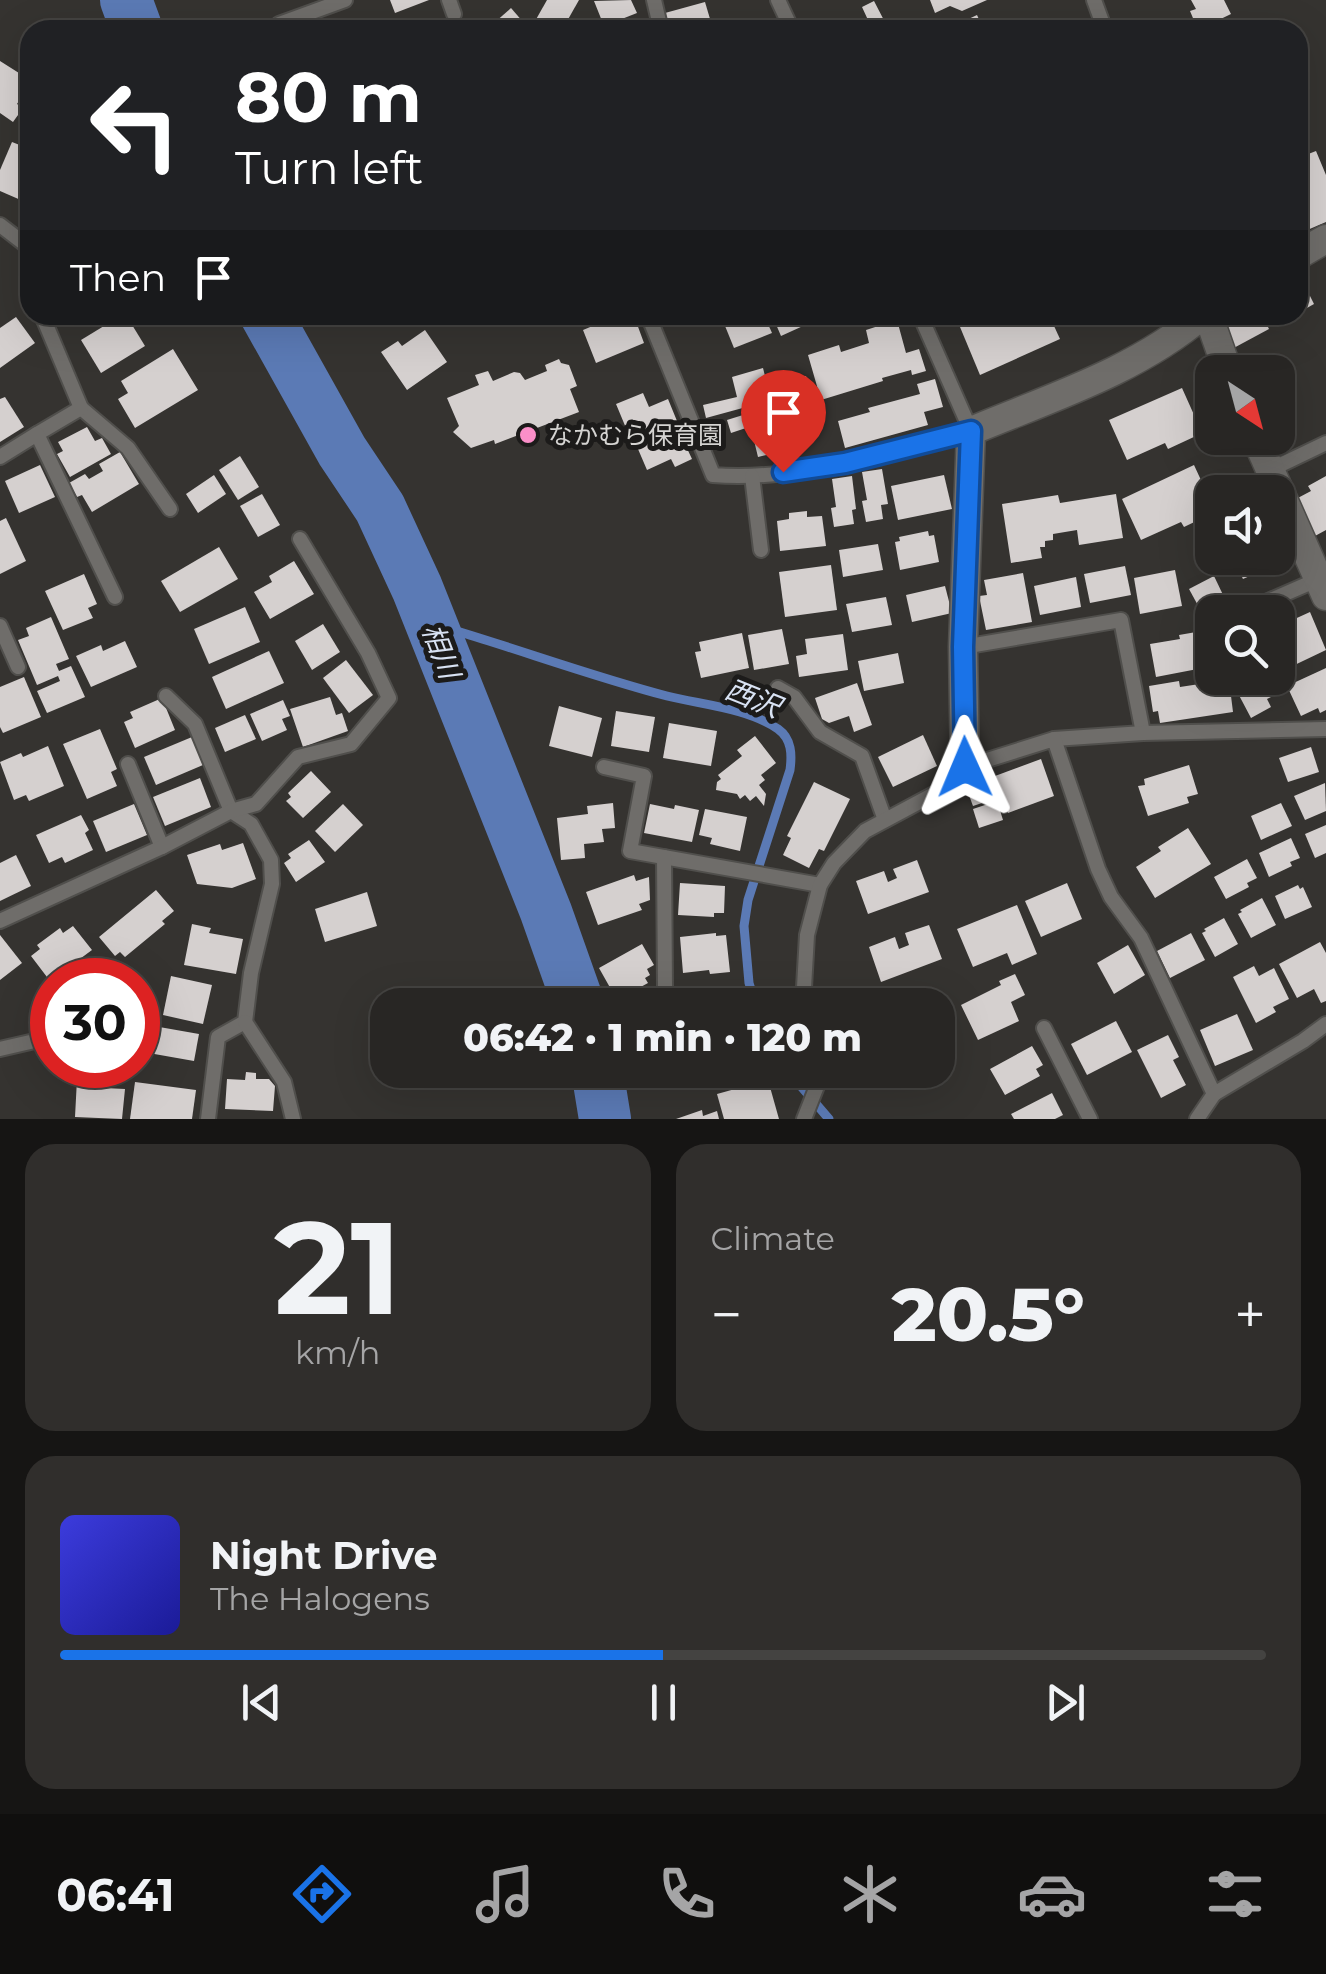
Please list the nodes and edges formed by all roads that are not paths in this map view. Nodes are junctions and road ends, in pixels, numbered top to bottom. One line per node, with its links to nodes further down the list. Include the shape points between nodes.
1 (345, 0): 2 (lane)
2 (290, 20)
3 (0, 225): 4 (lane)
4 (20, 241)
5 (46, 325): 11 (lane)
6 (652, 325): 18 (lane, via 712,475)
7 (924, 325): 12 (lane)
8 (1191, 325): 12 (street, via 1126,366)
9 (1209, 325): 10 (street)
10 (1221, 355)
11 (81, 408): 13 (lane); 19 (lane, via 128,448)
12 (971, 431): 18 (lane, via 845,463); 26 (street)
13 (38, 434): 16 (lane); 24 (lane)
14 (1326, 443): 17 (lane)
15 (1263, 455): 17 (street)
16 (0, 457)
17 (1270, 470): 22 (street)
18 (752, 476): 21 (lane)
19 (170, 509)
20 (300, 539): 36 (lane, via 389,698 351,744 298,757 256,804)
21 (761, 550)
22 (1322, 588): 23 (lane)
23 (1294, 595)
24 (116, 597)
25 (0, 626): 27 (lane)
26 (963, 647): 31 (lane, via 1122,620); 34 (street)
27 (18, 667)
28 (778, 688): 37 (lane, via 794,697 820,732 862,756)
29 (166, 696): 36 (lane, via 195,724)
30 (1326, 729): 31 (lane)
31 (1143, 733): 32 (lane)
32 (1054, 739): 34 (lane); 50 (lane, via 1098,869 1141,938)
33 (128, 764): 38 (lane)
34 (965, 767): 37 (lane, via 949,786)
35 (604, 768): 39 (lane, via 644,776 630,851)
36 (231, 812): 38 (lane); 44 (lane, via 250,824 271,860)
37 (885, 820): 40 (lane, via 865,831)
38 (162, 847): 41 (lane)
39 (664, 857): 40 (lane); 42 (lane)
40 (820, 885): 43 (lane, via 807,935)
41 (0, 921)
42 (665, 988)
43 (805, 988)
44 (245, 1022): 51 (lane, via 218,1037); 52 (lane, via 284,1082)
45 (1326, 1024): 50 (lane)
46 (1044, 1028): 54 (lane)
47 (30, 1042): 48 (lane)
48 (0, 1049)
49 (816, 1088): 53 (lane)
50 (1214, 1094): 55 (lane)
51 (208, 1119)
52 (293, 1119)
53 (804, 1119)
54 (1090, 1119)
55 (1197, 1119)

